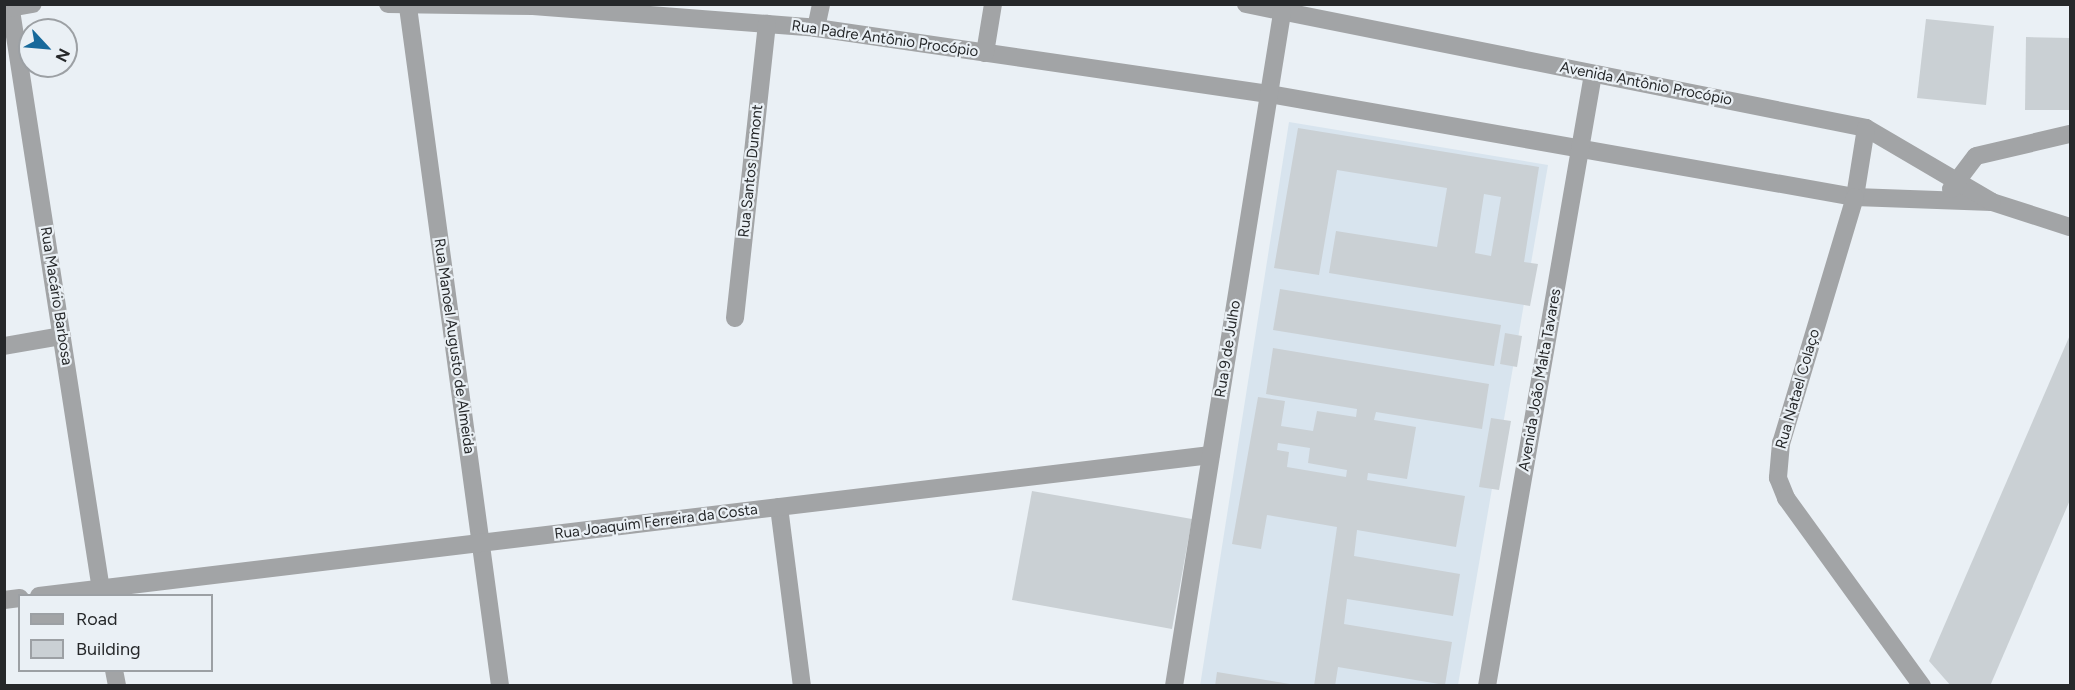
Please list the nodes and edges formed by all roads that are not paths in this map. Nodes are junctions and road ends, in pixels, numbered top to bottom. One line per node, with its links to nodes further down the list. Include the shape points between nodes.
1 (33, 4): 7 (street)
2 (388, 4): 8 (street, Rua Padre Antônio Procópio)
3 (821, 4): 11 (street)
4 (993, 4): 12 (street)
5 (1246, 4): 9 (street, Avenida Antônio Procópio)
6 (499, 5): 8 (street, Rua Padre Antônio Procópio); 10 (street, Rua Padre Antônio Procópio)
7 (9, 7): 24 (street, Rua Macário Barbosa)
8 (408, 7): 28 (street, Rua Manoel Augusto de Almeida)
9 (1282, 13): 13 (street, Avenida Antônio Procópio); 14 (street, Rua 9 de Julho)
10 (767, 24): 11 (street, Rua Padre Antônio Procópio); 23 (street, Rua Santos Dumont)
11 (816, 28): 12 (street, Rua Padre Antônio Procópio)
12 (985, 53): 14 (street, Rua Padre Antônio Procópio)
13 (1593, 74): 15 (street, Avenida Antônio Procópio); 17 (street, Avenida João Malta Tavares)
14 (1270, 94): 17 (street, Avenida Antônio Procópio); 26 (street, Rua 9 de Julho)
15 (1866, 128): 18 (street, Avenida Antônio Procópio); 19 (street, Rua Natael Colaço)
16 (2070, 134): 18 (street, via 1996,147 1976,156)
17 (1580, 149): 19 (street, Avenida Antônio Procópio); 34 (street, Avenida João Malta Tavares)
18 (1956, 177): 20 (street); 21 (street, Avenida Antônio Procópio)
19 (1855, 197): 20 (street, Avenida Antônio Procópio); 35 (street, Rua Natael Colaço, via 1781,443 1778,478 1786,498)
20 (1946, 200): 21 (street, Avenida Antônio Procópio)
21 (1992, 202): 22 (street, Avenida Antônio Procópio)
22 (2070, 227)
23 (735, 318)
24 (62, 336): 25 (street); 29 (street, Rua Macário Barbosa)
25 (4, 346)
26 (1211, 455): 27 (street, Rua Joaquim Ferreira da Costa); 33 (street, Rua 9 de Julho)
27 (780, 507): 28 (street, Rua Joaquim Ferreira da Costa); 32 (street)
28 (481, 543): 29 (street, Rua Joaquim Ferreira da Costa); 31 (street, Rua Manoel Augusto de Almeida)
29 (102, 592): 30 (street, Rua Joaquim Ferreira da Costa)
30 (70, 594)
31 (500, 686)
32 (802, 686)
33 (1174, 686)
34 (1487, 686)
35 (1922, 686)

